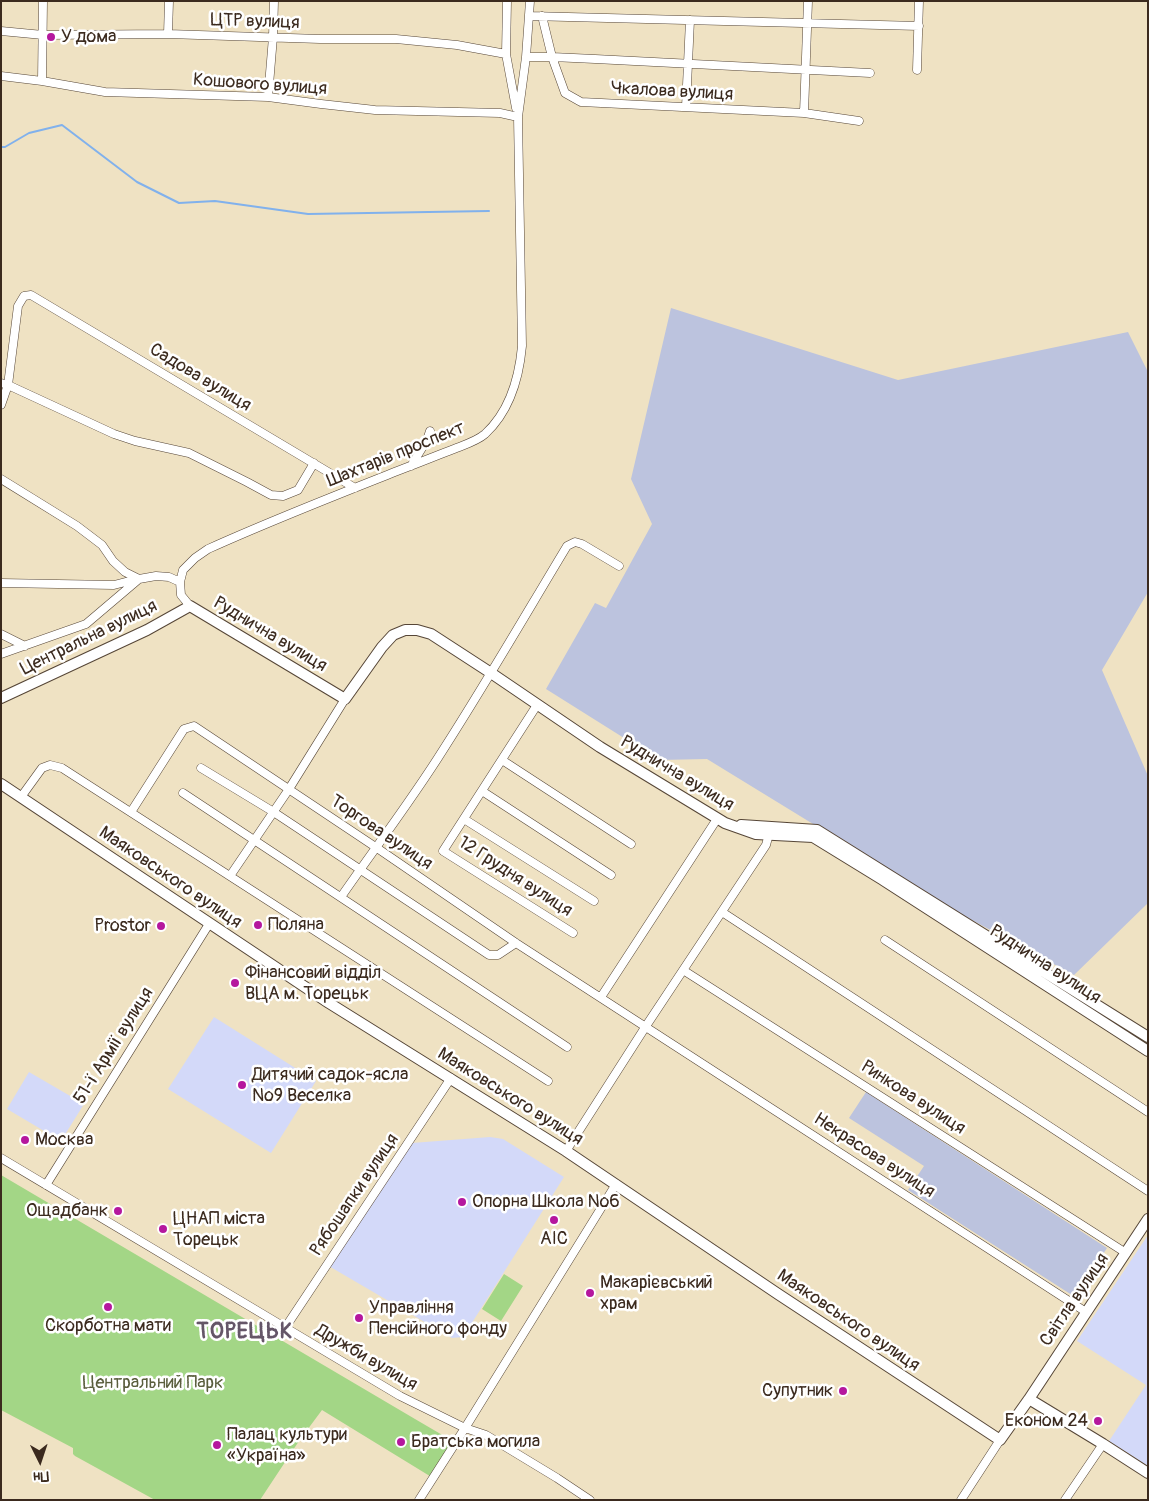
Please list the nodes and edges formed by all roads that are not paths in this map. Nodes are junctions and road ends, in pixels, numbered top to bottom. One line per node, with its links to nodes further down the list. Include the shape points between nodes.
1 (43, 1): 15 (street)
2 (169, 1): 14 (street)
3 (274, 1): 16 (street)
4 (507, 1): 17 (street, Шахтарів проспект)
5 (530, 1): 8 (street, Шахтарів проспект)
6 (808, 1): 11 (street)
7 (920, 1): 12 (street)
8 (529, 16): 9 (street); 19 (street, Шахтарів проспект)
9 (542, 16): 10 (street); 18 (street, Чкалова вулиця)
10 (690, 20): 11 (street); 20 (street)
11 (807, 23): 12 (street); 21 (street)
12 (919, 26): 22 (street)
13 (1, 30): 15 (street, ЦТР вулиця)
14 (168, 34): 15 (street, ЦТР вулиця); 16 (street, ЦТР вулиця)
15 (43, 35): 25 (street)
16 (273, 37): 17 (street, ЦТР вулиця, via 396,39); 26 (street)
17 (506, 54): 29 (street, Шахтарів проспект)
18 (552, 57): 19 (street); 20 (street); 27 (street, Чкалова вулиця, via 565,93 581,102)
19 (526, 58): 29 (street, Шахтарів проспект)
20 (689, 63): 21 (street); 27 (street)
21 (806, 70): 23 (street); 28 (street)
22 (917, 70)
23 (870, 73)
24 (1, 76): 25 (street, Кошового вулиця)
25 (42, 81): 26 (street, Кошового вулиця, via 105,92)
26 (268, 97): 29 (street, Кошового вулиця, via 375,110 500,113)
27 (686, 107): 28 (street, Чкалова вулиця)
28 (804, 113): 30 (street, Чкалова вулиця)
29 (518, 117): 35 (street, Шахтарів проспект, via 522,346 514,388 503,413 483,436)
30 (859, 121)
31 (4, 384): 32 (street); 34 (street, via 114,434 189,453 271,496 284,496 298,490); 34 (street, Садова вулиця, via 18,306 24,296 30,295)
32 (1, 404)
33 (430, 431): 35 (street)
34 (314, 463): 37 (street, Садова вулиця)
35 (411, 466): 37 (street, Шахтарів проспект)
36 (1, 479): 39 (street, via 77,526 102,545 125,572)
37 (355, 488): 40 (street, Шахтарів проспект, via 208,549 183,570)
38 (619, 566): 46 (street, via 582,544 575,542 567,546)
39 (139, 579): 40 (street, via 156,576); 41 (street, via 114,585); 44 (street, via 86,624)
40 (180, 582): 42 (street, Руднична вулиця, via 181,595)
41 (1, 583)
42 (190, 606): 47 (main road, Центральна вулиця, via 147,630); 48 (main road, Руднична вулиця)
43 (1, 634): 44 (street)
44 (24, 646): 45 (street)
45 (1, 654)
46 (491, 673): 48 (main road, Руднична вулиця, via 431,634 405,630 393,635 382,647); 49 (main road, Руднична вулиця); 64 (street)
47 (1, 698)
48 (345, 699): 53 (street, Руднична вулиця)
49 (537, 704): 50 (street, 12 Грудня вулиця); 60 (main road, Руднична вулиця)
50 (502, 760): 54 (street, 12 Грудня вулиця); 63 (street)
51 (201, 768): 57 (street)
52 (1, 784): 56 (main road, Маяковського вулиця)
53 (289, 789): 57 (street, Руднична вулиця); 58 (street, Торгова вулиця, via 194,726 184,729); 64 (street, Торгова вулиця)
54 (482, 791): 59 (street, 12 Грудня вулиця); 66 (street)
55 (183, 793): 62 (street)
56 (21, 797): 58 (street, via 42,768 50,765 62,768); 71 (main road, Маяковського вулиця)
57 (272, 811): 62 (street, Руднична вулиця); 65 (street)
58 (131, 812): 67 (street)
59 (464, 819): 69 (street, 12 Грудня вулиця); 72 (street, 12 Грудня вулиця, via 444,851)
60 (721, 821): 61 (main road, Руднична вулиця, via 756,834); 76 (street); 78 (main road, via 817,830)
61 (769, 834): 70 (street, via 766,845); 80 (main road, Руднична вулиця, via 813,838)
62 (254, 840): 67 (street, Руднична вулиця); 68 (street)
63 (631, 844)
64 (377, 848): 65 (street); 74 (street, Торгова вулиця)
65 (359, 870): 68 (street); 74 (street, via 488,955 498,955)
66 (611, 875)
67 (230, 876): 82 (street)
68 (341, 897): 79 (street)
69 (594, 901)
70 (722, 912): 75 (street); 88 (street)
71 (209, 924): 81 (main road, Маяковського вулиця); 87 (street, 51-ї Армії вулиця)
72 (573, 933)
73 (885, 940): 83 (street)
74 (516, 943): 76 (street, Торгова вулиця)
75 (683, 970): 77 (street); 90 (street, Ринкова вулиця)
76 (601, 997): 77 (street, Некрасова вулиця)
77 (646, 1026): 84 (street); 91 (street, Некрасова вулиця)
78 (1148, 1037)
79 (567, 1047)
80 (1148, 1051)
81 (451, 1078): 84 (main road, Маяковського вулиця); 92 (street, Рябошапки вулиця)
82 (548, 1081)
83 (1148, 1112)
84 (566, 1151): 86 (main road, Маяковського вулиця)
85 (1, 1158): 87 (street, Дружби вулиця)
86 (616, 1184): 94 (street); 95 (main road, Маяковського вулиця)
87 (46, 1185): 92 (street, Дружби вулиця)
88 (1148, 1191)
89 (1148, 1219): 90 (main road, Світла вулиця)
90 (1126, 1252): 91 (main road, Світла вулиця)
91 (1086, 1312): 93 (main road, Світла вулиця)
92 (285, 1328): 94 (street, Дружби вулиця, via 400,1396)
93 (1029, 1399): 95 (main road, Світла вулиця); 96 (main road)
94 (465, 1428): 98 (street); 99 (street, Дружби вулиця, via 486,1435)
95 (1000, 1440): 100 (street)
96 (1103, 1444): 97 (main road); 101 (street)
97 (1148, 1473)
98 (419, 1500)
99 (590, 1500)
100 (961, 1500)
101 (1065, 1500)

